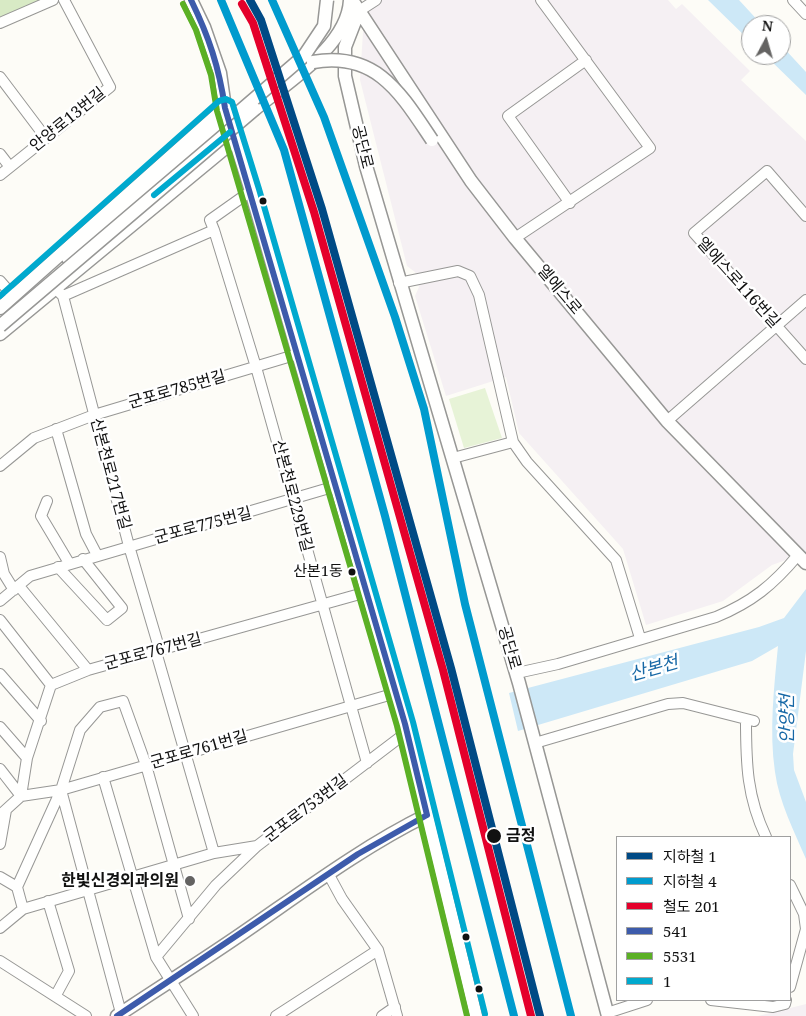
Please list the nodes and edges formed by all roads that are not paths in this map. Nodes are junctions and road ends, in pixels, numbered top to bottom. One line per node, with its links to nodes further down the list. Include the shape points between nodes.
1 (53, 0): 10 (street)
2 (64, 0): 15 (street, 안양로13번길, via 110,87)
3 (191, 0): 14 (street, via 220,73)
4 (327, 0): 32 (street, bridge, via 324,26 304,56)
5 (376, 0): 8 (street)
6 (542, 0): 11 (street)
7 (793, 0): 9 (street)
8 (354, 4): 12 (street, via 339,33); 20 (street, 엘에스로); 27 (street, 공단로, via 345,47 345,76)
9 (806, 14)
10 (0, 23)
11 (586, 60): 22 (street, via 508,116); 22 (street, via 650,148)
12 (313, 62): 20 (street, bridge, via 344,60 373,70 392,84 432,140); 34 (street, bridge)
13 (0, 77): 15 (street)
14 (225, 108): 16 (street); 29 (street)
15 (46, 138): 18 (street, 안양로13번길)
16 (236, 139): 21 (street); 28 (street)
17 (0, 154): 18 (street)
18 (10, 167): 19 (street, 안양로13번길)
19 (0, 175)
20 (471, 181): 25 (street, 엘에스로)
21 (251, 191): 24 (street, via 210,220); 36 (street)
22 (570, 203): 25 (street)
23 (806, 216): 33 (street, 엘에스로116번길, via 767,171 694,233)
24 (214, 230): 28 (street); 38 (street, 산본천로229번길)
25 (515, 238): 40 (street, 엘에스로)
26 (0, 281): 29 (street)
27 (399, 283): 42 (street, via 458,271 470,276 479,295); 43 (street, 공단로)
28 (59, 292): 35 (street); 39 (street, 산본천로217번길)
29 (13, 296): 31 (street)
30 (806, 300): 33 (street)
31 (0, 308)
32 (0, 317)
33 (776, 325): 37 (street, 엘에스로116번길); 40 (street)
34 (0, 326)
35 (0, 334)
36 (298, 354): 38 (street, 군포로785번길); 45 (street)
37 (806, 359)
38 (256, 367): 39 (street, 군포로785번길); 46 (street, 산본천로229번길)
39 (94, 415): 41 (street, 군포로785번길); 48 (street, 산본천로217번길)
40 (667, 421): 52 (street, 엘에스로)
41 (56, 429): 44 (street, 군포로785번길, via 34,438); 49 (street, via 86,534)
42 (513, 442): 43 (street); 60 (street, via 527,462 616,560)
43 (453, 458): 64 (street, 공단로)
44 (0, 466)
45 (336, 486): 46 (street, 군포로775번길); 56 (street)
46 (293, 500): 48 (street, 군포로775번길); 58 (street, 산본천로229번길)
47 (46, 501): 53 (street, via 41,516)
48 (129, 546): 49 (street, 군포로775번길); 61 (street, 산본천로217번길)
49 (97, 555): 51 (street, 군포로775번길)
50 (0, 557): 55 (street, via 4,574)
51 (83, 559): 53 (street, 군포로775번길); 54 (street, via 122,608 107,620)
52 (802, 559): 60 (street, 엘에스로, via 741,607)
53 (69, 564): 54 (street, 군포로775번길)
54 (58, 567): 55 (street, 군포로775번길, via 30,576)
55 (16, 588): 57 (street, 군포로775번길); 62 (street)
56 (367, 592): 58 (street, 군포로767번길); 66 (street)
57 (0, 601)
58 (321, 604): 61 (street, 군포로767번길); 67 (street, 산본천로229번길)
59 (0, 620): 65 (street)
60 (640, 638): 64 (street, 엘에스로)
61 (158, 652): 62 (street, 군포로767번길); 72 (street, 산본천로217번길)
62 (88, 670): 65 (street, 군포로767번길)
63 (0, 674): 68 (street)
64 (518, 678): 71 (street, 공단로)
65 (51, 685): 68 (street)
66 (396, 693): 67 (street, 군포로761번길); 70 (street)
67 (351, 706): 72 (street, 군포로761번길); 74 (street, 산본천로229번길)
68 (41, 721): 73 (street)
69 (0, 727): 73 (street)
70 (406, 728): 74 (street, 군포로753번길); 81 (street)
71 (534, 743): 82 (street, via 683,702 750,720 748,787); 107 (street, 공단로)
72 (186, 754): 75 (street, 군포로761번길); 85 (street, 산본천로217번길)
73 (27, 758): 79 (street)
74 (367, 763): 84 (street, 군포로753번길)
75 (146, 765): 77 (street, 군포로761번길); 78 (street, via 123,701 100,708 80,730); 86 (street)
76 (0, 769): 79 (street)
77 (103, 777): 78 (street, 군포로761번길); 89 (street)
78 (61, 790): 79 (street, 군포로761번길); 91 (street); 92 (street)
79 (21, 796): 80 (street)
80 (3, 812): 83 (street)
81 (427, 815): 87 (street, via 402,827); 113 (street)
82 (766, 836)
83 (0, 844)
84 (257, 846): 85 (street, 군포로753번길); 95 (street, via 216,885)
85 (214, 853): 86 (street, 군포로753번길)
86 (174, 866): 89 (street, 군포로753번길); 95 (street)
87 (329, 875): 97 (street); 100 (street)
88 (0, 877): 91 (street)
89 (132, 878): 92 (street, 군포로753번길); 98 (street)
90 (791, 887): 101 (street, via 804,914 806,929)
91 (17, 888): 94 (street)
92 (88, 890): 93 (street, 군포로753번길); 108 (street)
93 (48, 901): 94 (street, 군포로753번길); 102 (street, via 69,971)
94 (23, 909): 96 (street, 군포로753번길)
95 (189, 919): 98 (street)
96 (1, 925)
97 (378, 950): 106 (street); 111 (street)
98 (156, 957): 100 (street)
99 (0, 961): 102 (street)
100 (172, 982): 108 (street); 110 (street)
101 (791, 982)
102 (56, 995): 109 (street)
103 (645, 1001): 107 (street)
104 (720, 1001): 105 (street, via 773,1007)
105 (786, 1001)
106 (396, 1012): 112 (street)
107 (607, 1014)
108 (119, 1015)
109 (86, 1016)
110 (193, 1016)
111 (276, 1016)
112 (382, 1016)
113 (476, 1016)

